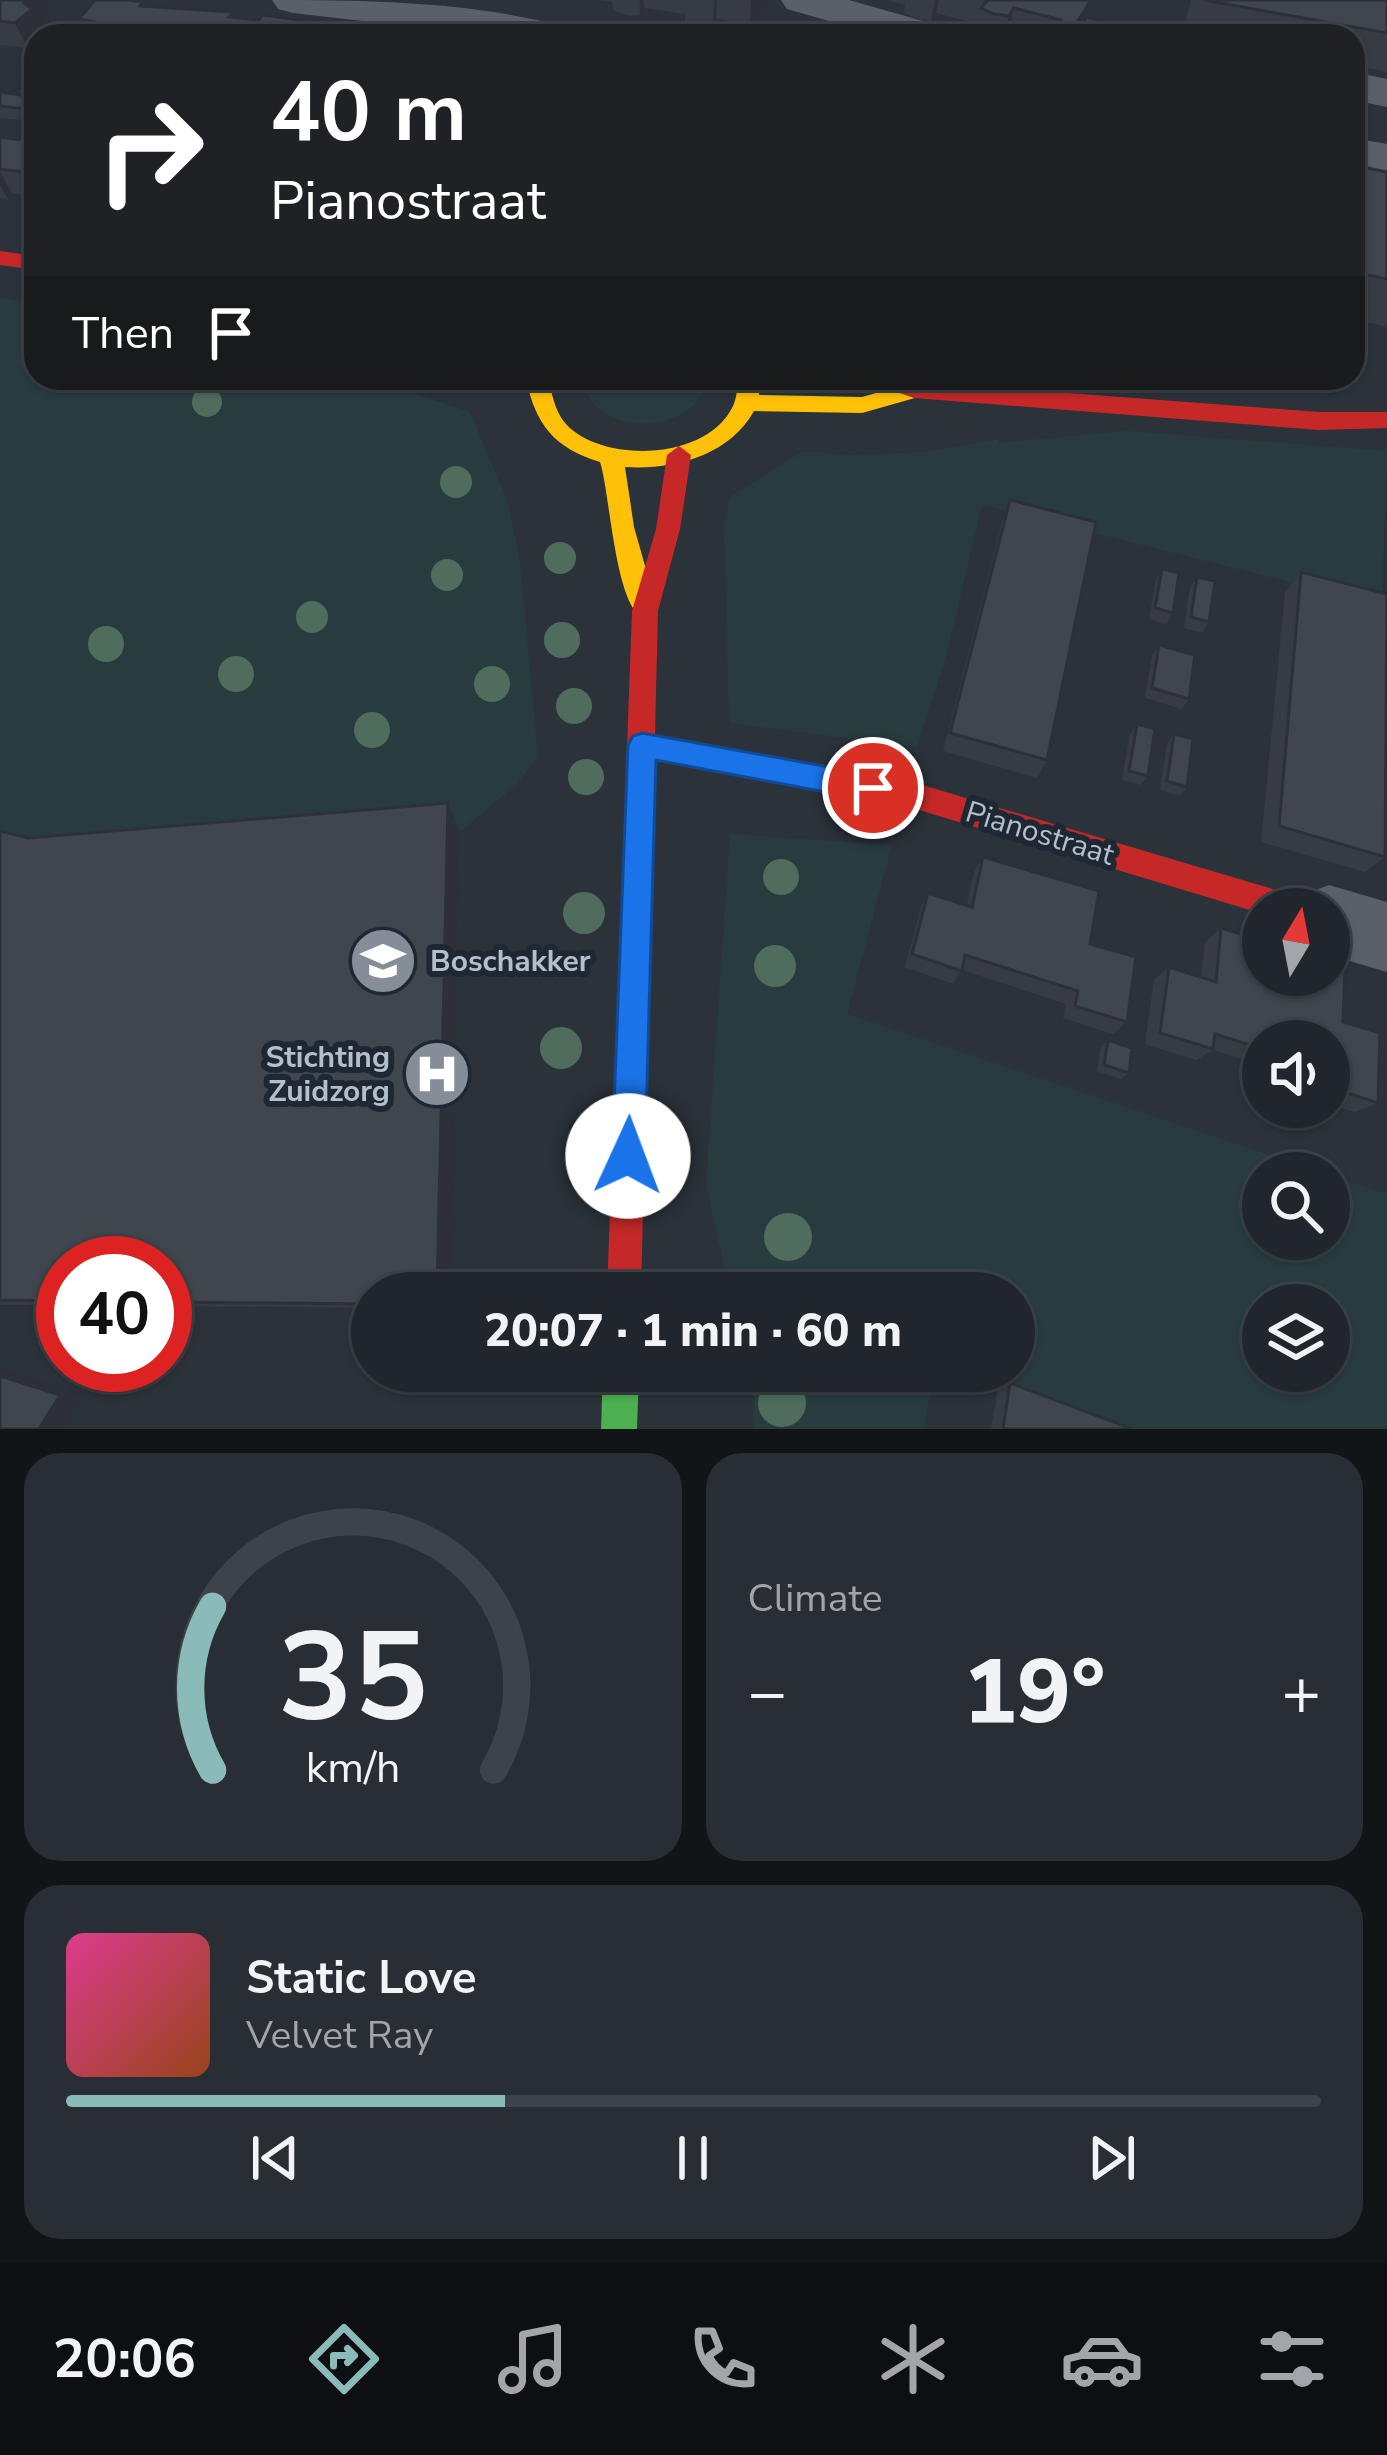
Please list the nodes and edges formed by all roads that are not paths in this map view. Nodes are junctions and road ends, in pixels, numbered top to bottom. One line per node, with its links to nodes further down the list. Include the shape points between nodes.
1 (293, 0): 3 (street)
2 (802, 0): 4 (street); 5 (street)
3 (501, 24)
4 (779, 24)
5 (887, 24)
6 (540, 390): 11 (street, via 545,414 561,432)
7 (914, 390): 8 (street, via 862,405); 9 (street)
8 (748, 391): 10 (street, via 721,435)
9 (1387, 420)
10 (680, 455): 11 (street); 12 (street)
11 (610, 457): 12 (street)
12 (645, 611): 13 (street)
13 (642, 745): 14 (street, Pianostraat, via 920,797); 17 (street)
14 (1242, 894)
15 (1350, 926): 16 (street)
16 (1387, 937)
17 (625, 1272)
18 (620, 1392): 19 (street)
19 (619, 1429)

